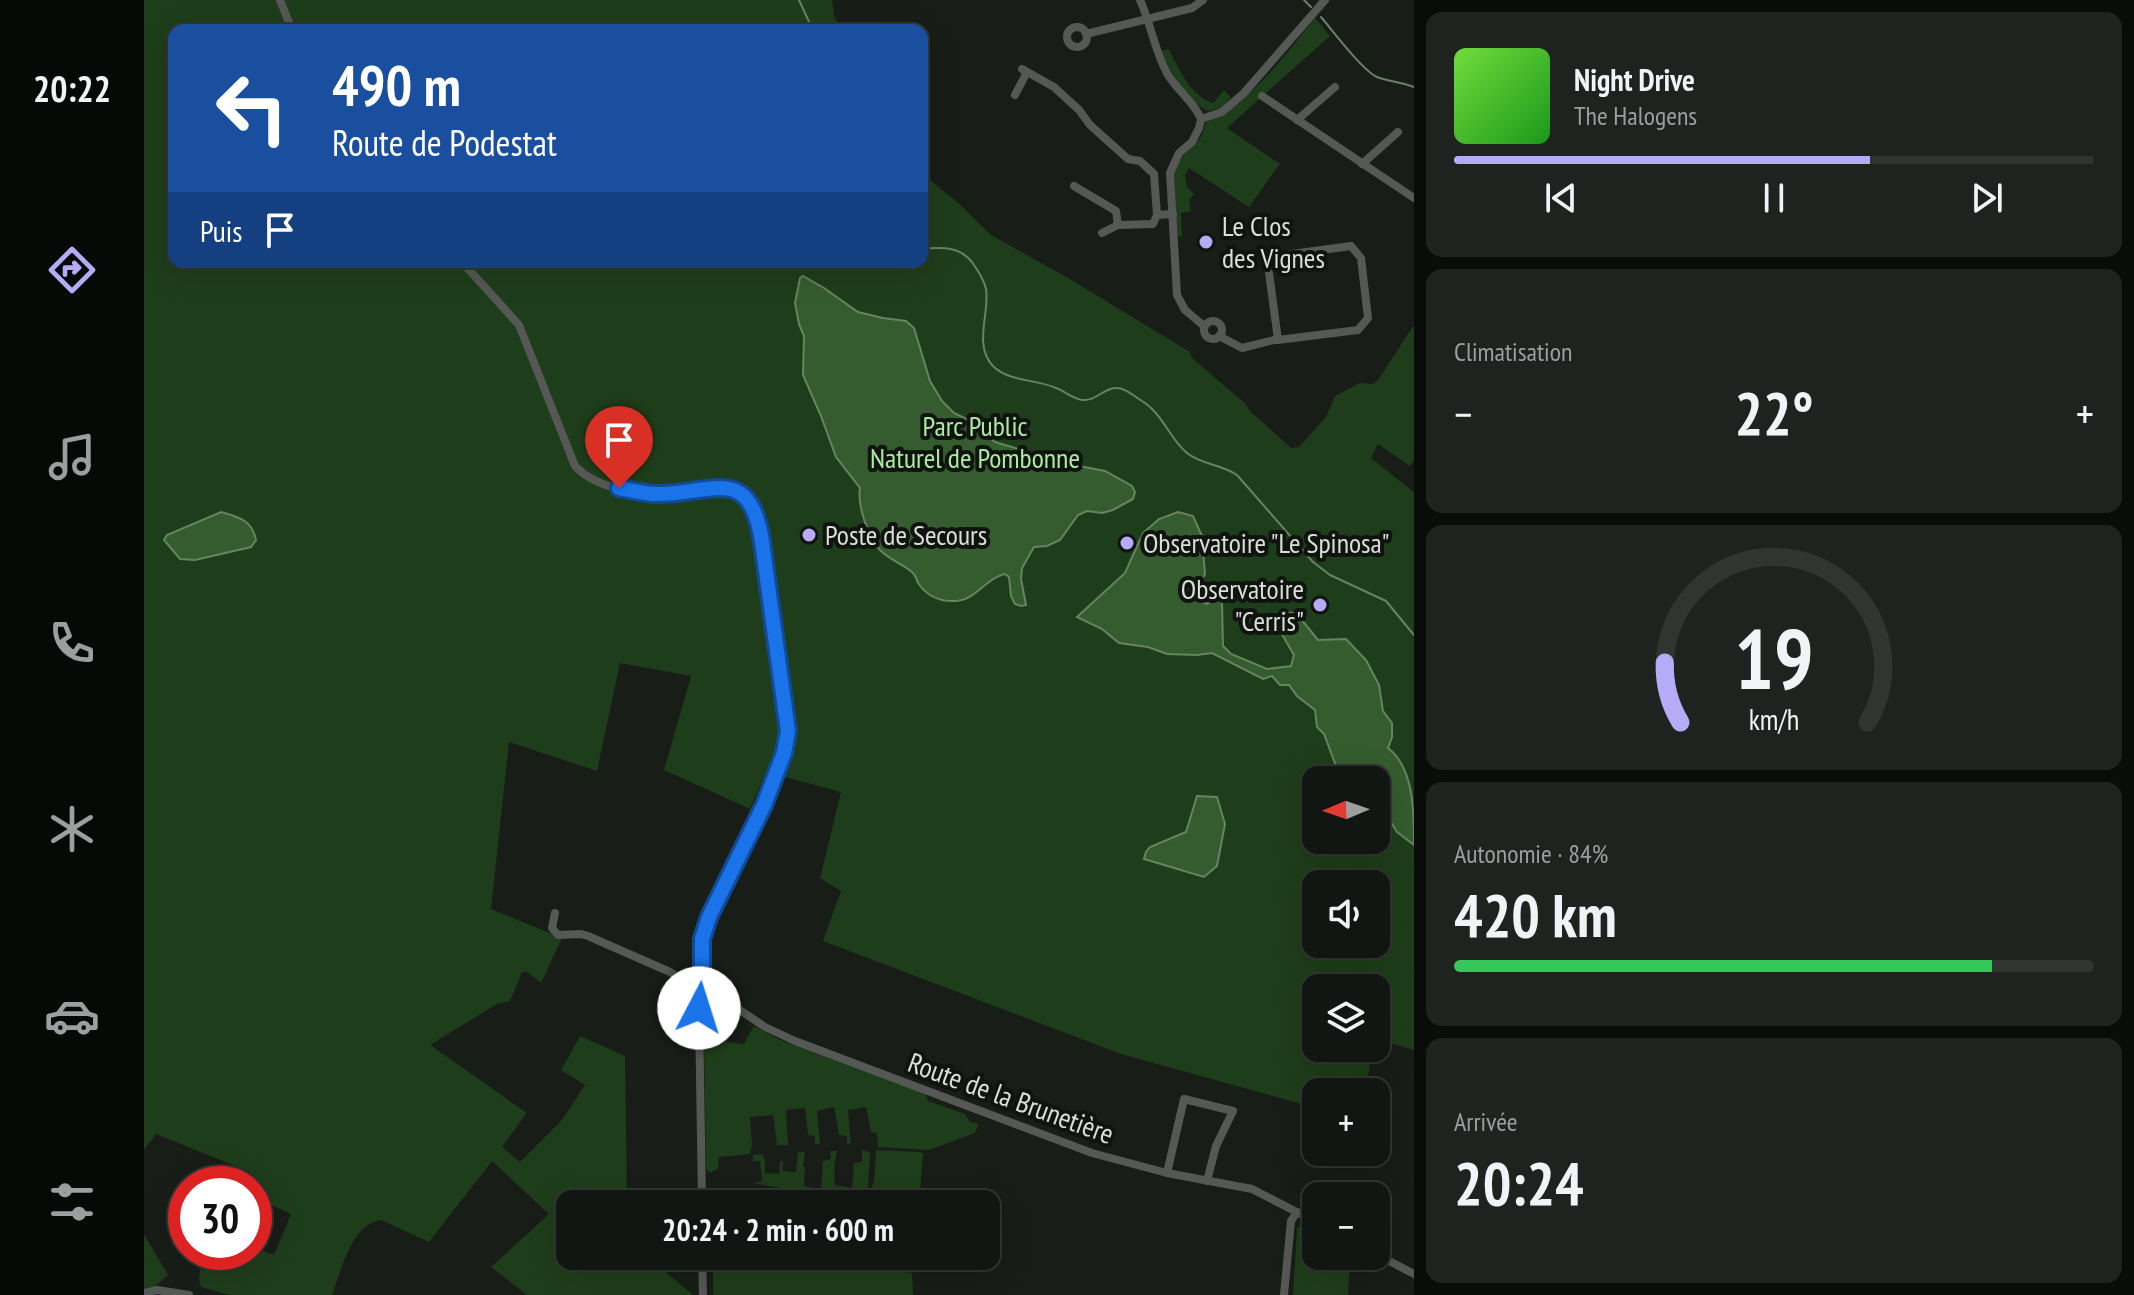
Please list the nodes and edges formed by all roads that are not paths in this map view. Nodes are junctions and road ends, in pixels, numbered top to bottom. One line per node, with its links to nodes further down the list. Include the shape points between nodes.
1 (280, 0): 6 (street)
2 (1140, 0): 5 (street)
3 (1203, 0): 5 (street, via 1192,8)
4 (1325, 0): 11 (street, via 1244,93 1222,112)
5 (1147, 18): 7 (street); 11 (street, via 1167,73)
6 (290, 24)
7 (1086, 34)
8 (1335, 87): 12 (street)
9 (1015, 95): 18 (street, via 1025,70 1054,87 1128,159 1140,161 1154,174)
10 (1262, 96): 12 (street)
11 (1201, 119): 17 (street, via 1170,173)
12 (1297, 120): 14 (street)
13 (1398, 132): 14 (street)
14 (1362, 164): 16 (street)
15 (1074, 186): 19 (street, via 1116,211)
16 (1414, 198)
17 (1173, 214): 18 (street); 22 (street, via 1177,295 1185,310 1204,326 1217,322 1222,328 1219,336 1242,348)
18 (1157, 215): 19 (street, via 1153,224)
19 (1118, 225): 20 (street)
20 (1102, 233)
21 (467, 268): 24 (street, via 519,325 582,473 658,494 730,489 747,498 757,516 788,731 764,805 709,917 702,939)
22 (1278, 340): 22 (street, via 1358,330 1368,318 1361,258 1351,246 1277,256 1268,265)
23 (555, 913): 24 (street, Route de la Brunetière, via 552,928 558,935 588,936)
24 (700, 990): 25 (street, Route de la Brunetière, via 795,1041 1092,1153); 27 (street)
25 (1167, 1173): 26 (street, Route de la Brunetière); 26 (street, via 1184,1099 1233,1111)
26 (1207, 1181): 28 (street, Route de la Brunetière, via 1252,1189)
27 (702, 1190)
28 (1297, 1212): 29 (street, Route de la Brunetière); 36 (street, via 1291,1221)
29 (1302, 1215)
30 (1390, 1261): 32 (street)
31 (702, 1270): 35 (street)
32 (1414, 1274)
33 (144, 1293): 34 (street)
34 (189, 1295)
35 (703, 1295)
36 (1284, 1295)

